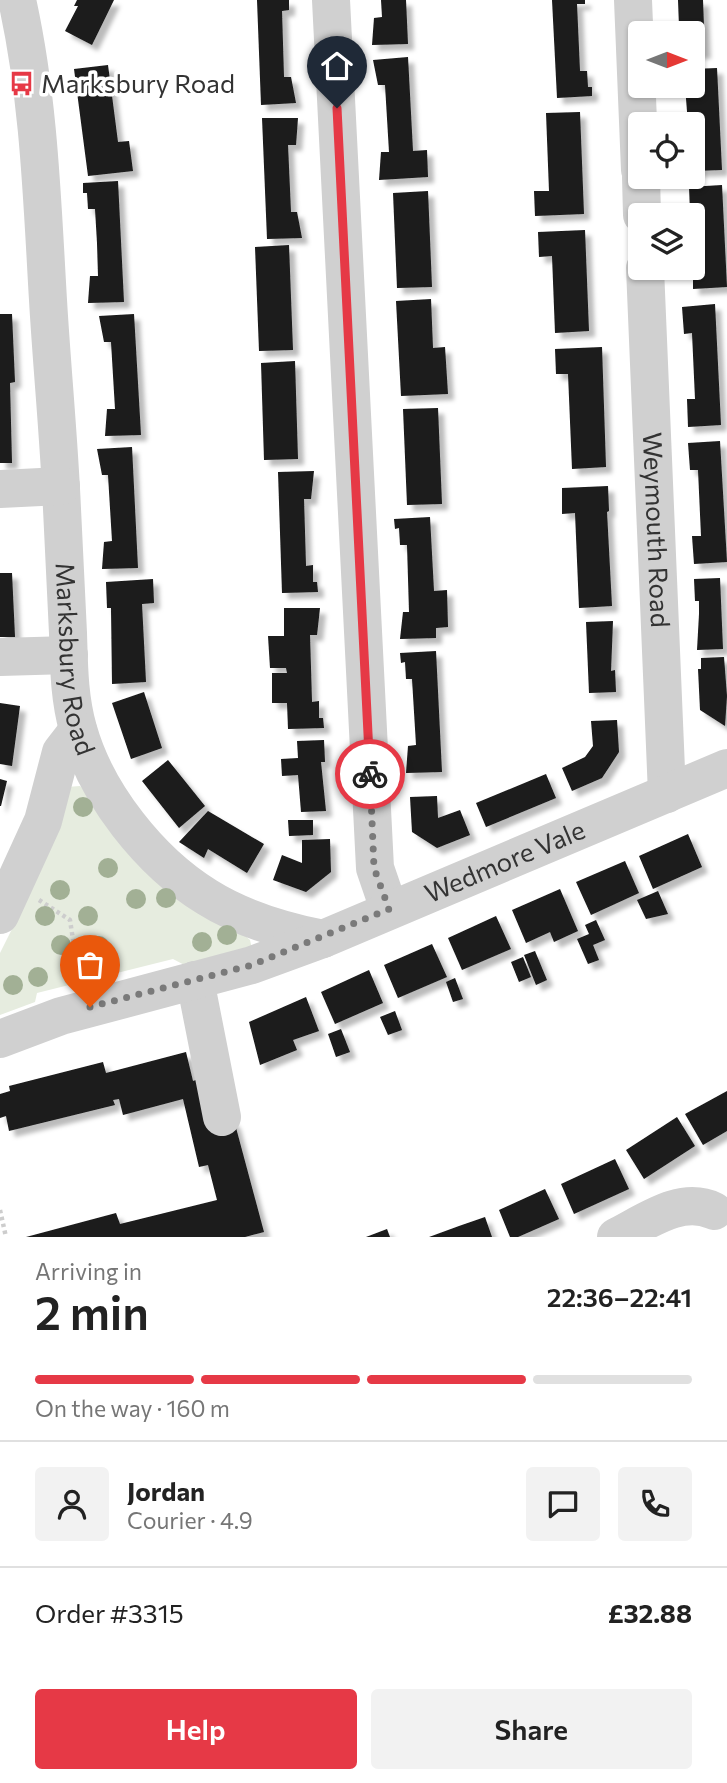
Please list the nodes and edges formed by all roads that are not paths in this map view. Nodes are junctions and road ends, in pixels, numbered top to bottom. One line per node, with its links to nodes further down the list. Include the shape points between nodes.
1 (18, 0): 6 (street, Marksbury Road, via 39,129)
2 (331, 0): 14 (street, via 374,868)
3 (633, 0): 4 (street)
4 (638, 112)
5 (646, 280): 12 (street, Weymouth Road)
6 (61, 486): 7 (street); 8 (street, Marksbury Road)
7 (0, 489)
8 (69, 655): 9 (street); 10 (street, Marksbury Road, via 69,689)
9 (0, 657)
10 (78, 730): 13 (street, via 61,752 43,821); 15 (street, Marksbury Road, via 93,768 123,816 167,868 206,897 244,916)
11 (727, 768): 12 (street, Wedmore Vale)
12 (667, 794): 14 (street, Wedmore Vale)
13 (7, 901)
14 (389, 909): 15 (street, Wedmore Vale)
15 (323, 939): 16 (street, Wedmore Vale)
16 (195, 980): 17 (street, Wedmore Vale, via 90,1007); 18 (street)
17 (0, 1039)
18 (222, 1116)
19 (711, 1216): 20 (street, via 702,1206 678,1207)
20 (616, 1237)

